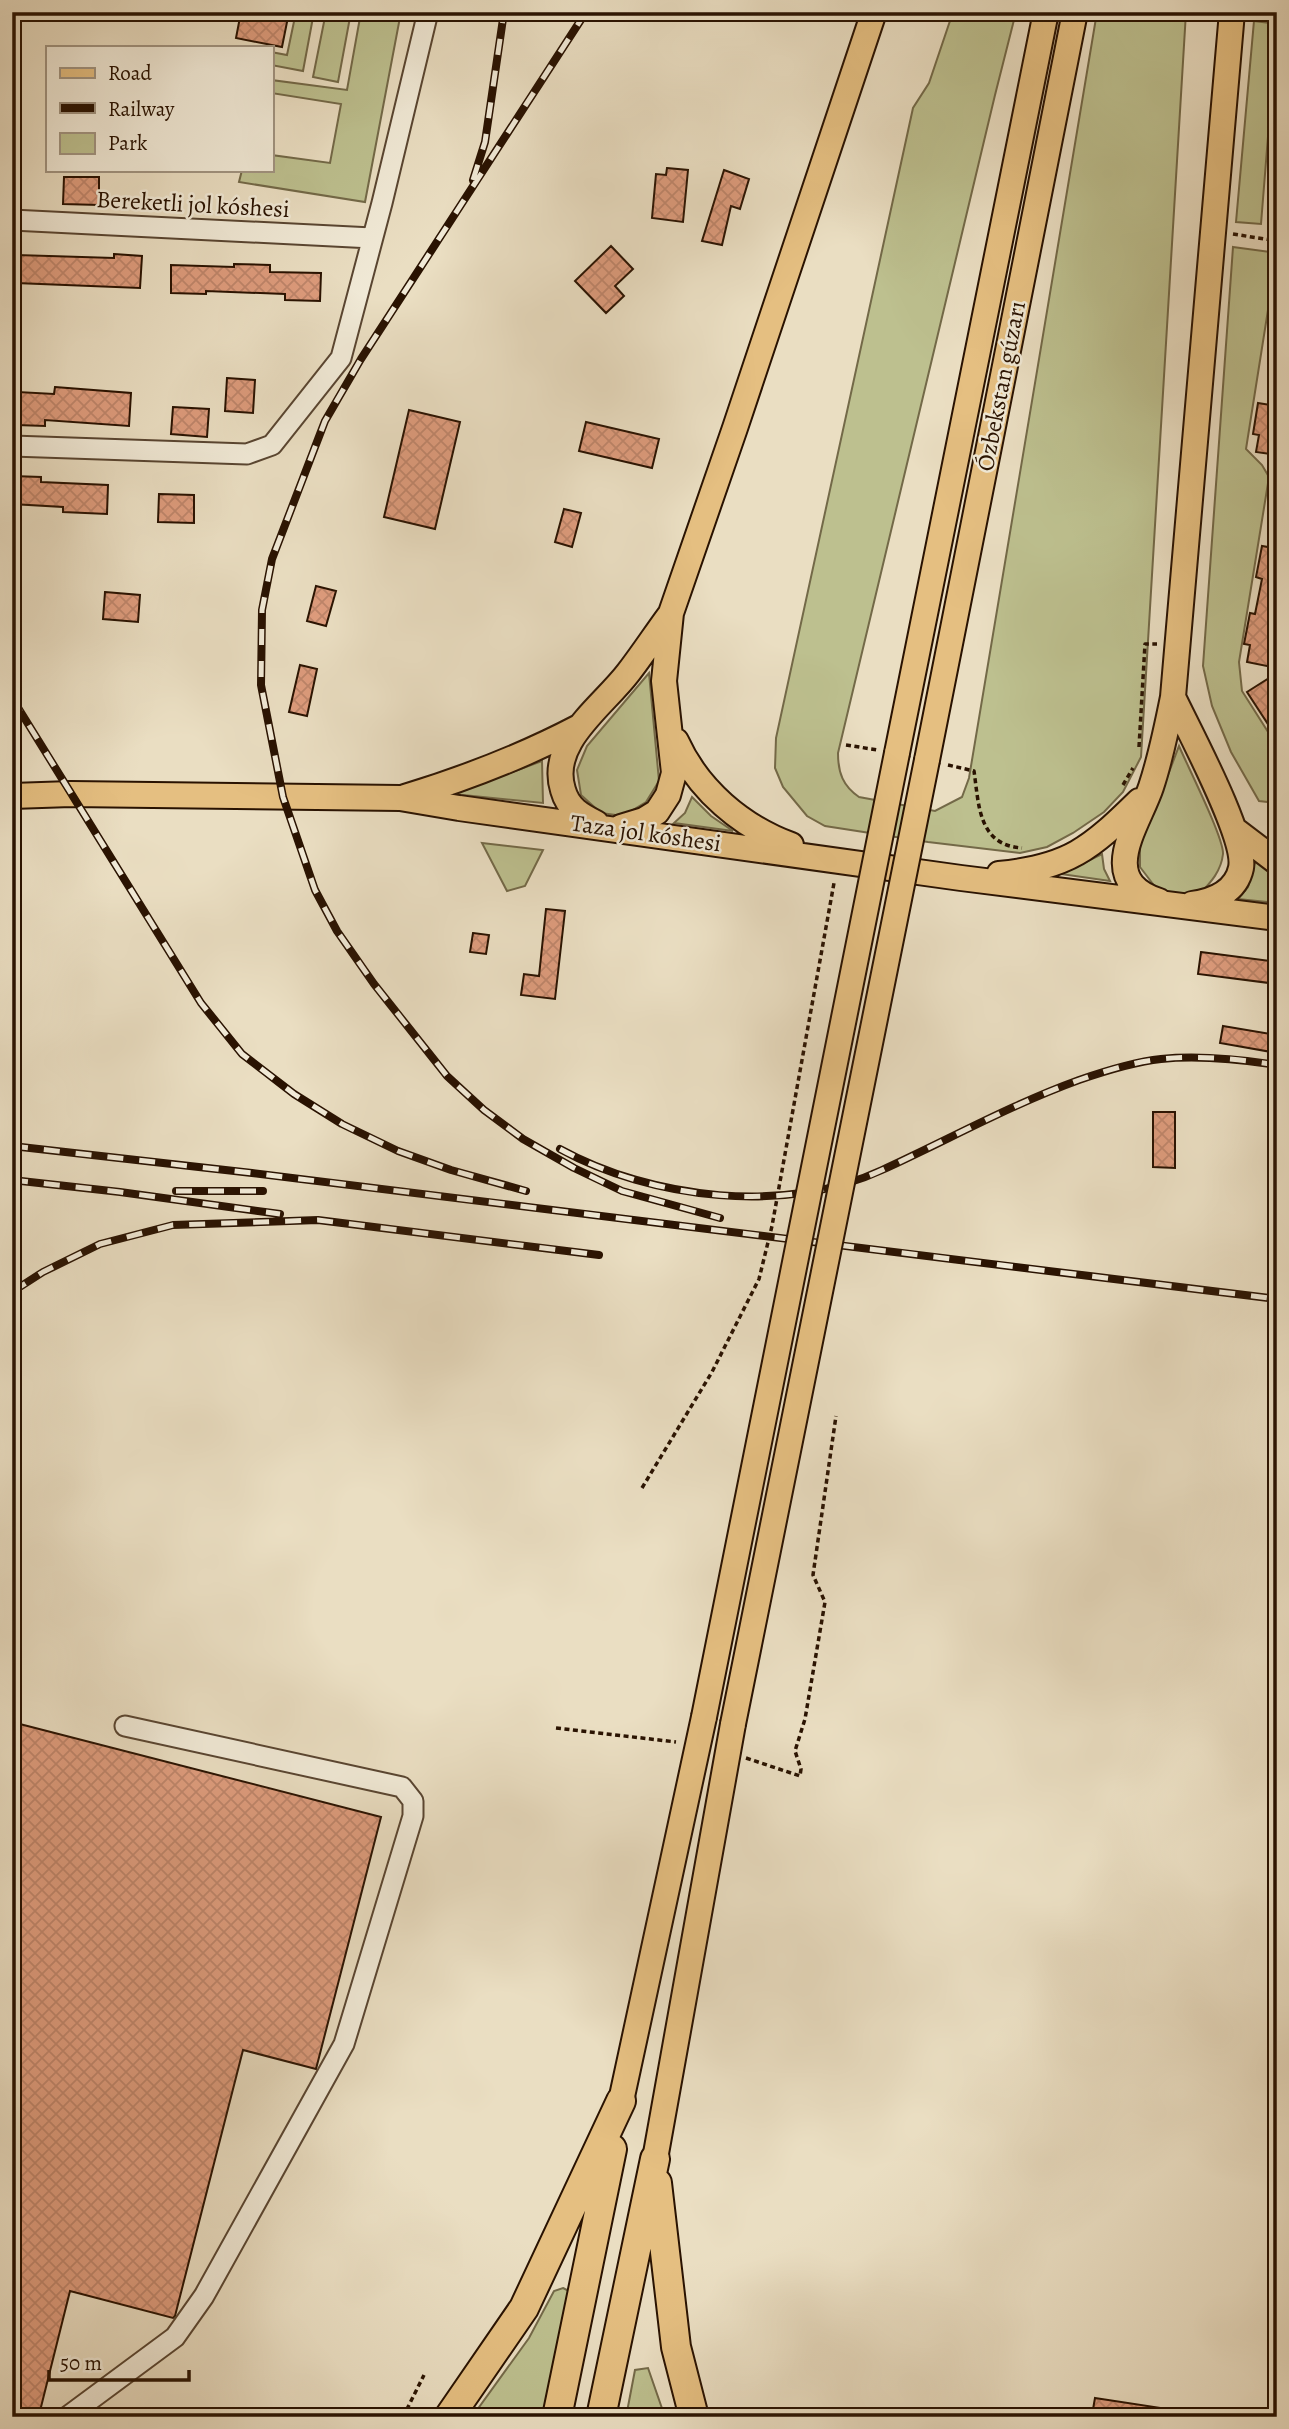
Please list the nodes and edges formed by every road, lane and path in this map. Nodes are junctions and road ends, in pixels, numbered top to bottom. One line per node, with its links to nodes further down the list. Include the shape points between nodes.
1 (428, 12): 8 (street)
2 (874, 12): 11 (main road)
3 (1046, 12): 17 (main road, Ózbekstan gúzarı)
4 (1075, 12): 19 (main road, Ózbekstan gúzarı)
5 (1232, 12): 13 (main road)
6 (12, 220): 8 (street, Bereketli jol kóshesi)
7 (1233, 234): 9 (path)
8 (372, 238): 10 (street, via 341,358 272,446 247,454)
9 (1277, 241)
10 (12, 446)
11 (671, 613): 14 (main road, via 664,681); 15 (main road, via 628,673)
12 (1145, 644): 18 (path)
13 (1173, 696): 21 (main road); 26 (main road)
14 (668, 724): 25 (main road, via 674,773 668,795 657,813 644,821); 28 (main road, via 685,761 735,816 769,836)
15 (580, 727): 24 (main road, via 468,778); 25 (main road, via 563,755 559,777 566,801 579,815)
16 (846, 745): 17 (path)
17 (888, 751): 40 (main road, Ózbekstan gúzarı, bridge, via 704,1717)
18 (1138, 755)
19 (935, 762): 27 (path, via 974,771 982,825 1007,847); 41 (main road, Ózbekstan gúzarı, bridge, via 733,1724)
20 (1134, 766): 22 (path)
21 (1149, 791): 30 (main road, via 1105,834 1075,855 1046,867); 32 (main road, via 1125,844 1124,861 1139,890)
22 (1119, 792)
23 (12, 796): 24 (main road, Taza jol kóshesi)
24 (400, 798): 25 (main road, Taza jol kóshesi)
25 (609, 828): 28 (main road, Taza jol kóshesi)
26 (1235, 830): 29 (main road); 32 (main road, via 1242,865 1237,880 1211,901)
27 (1027, 848)
28 (828, 858): 30 (main road, Taza jol kóshesi)
29 (1277, 862)
30 (961, 878): 32 (main road, Taza jol kóshesi)
31 (834, 883): 35 (path, via 759,1279 712,1372)
32 (1178, 906): 33 (main road, Taza jol kóshesi)
33 (1277, 918)
34 (836, 1416): 39 (path, via 813,1575 825,1602 795,1751 800,1776)
35 (642, 1488)
36 (125, 1726): 43 (street, via 402,1787 413,1801 413,1816 344,2044 204,2296 175,2337)
37 (556, 1728): 38 (path)
38 (679, 1742)
39 (743, 1757)
40 (621, 2101): 45 (highway, via 524,2308); 46 (highway)
41 (654, 2159): 47 (highway); 48 (highway, via 677,2347)
42 (424, 2375): 44 (path)
43 (67, 2417)
44 (403, 2417)
45 (449, 2417)
46 (557, 2417)
47 (601, 2417)
48 (694, 2417)

